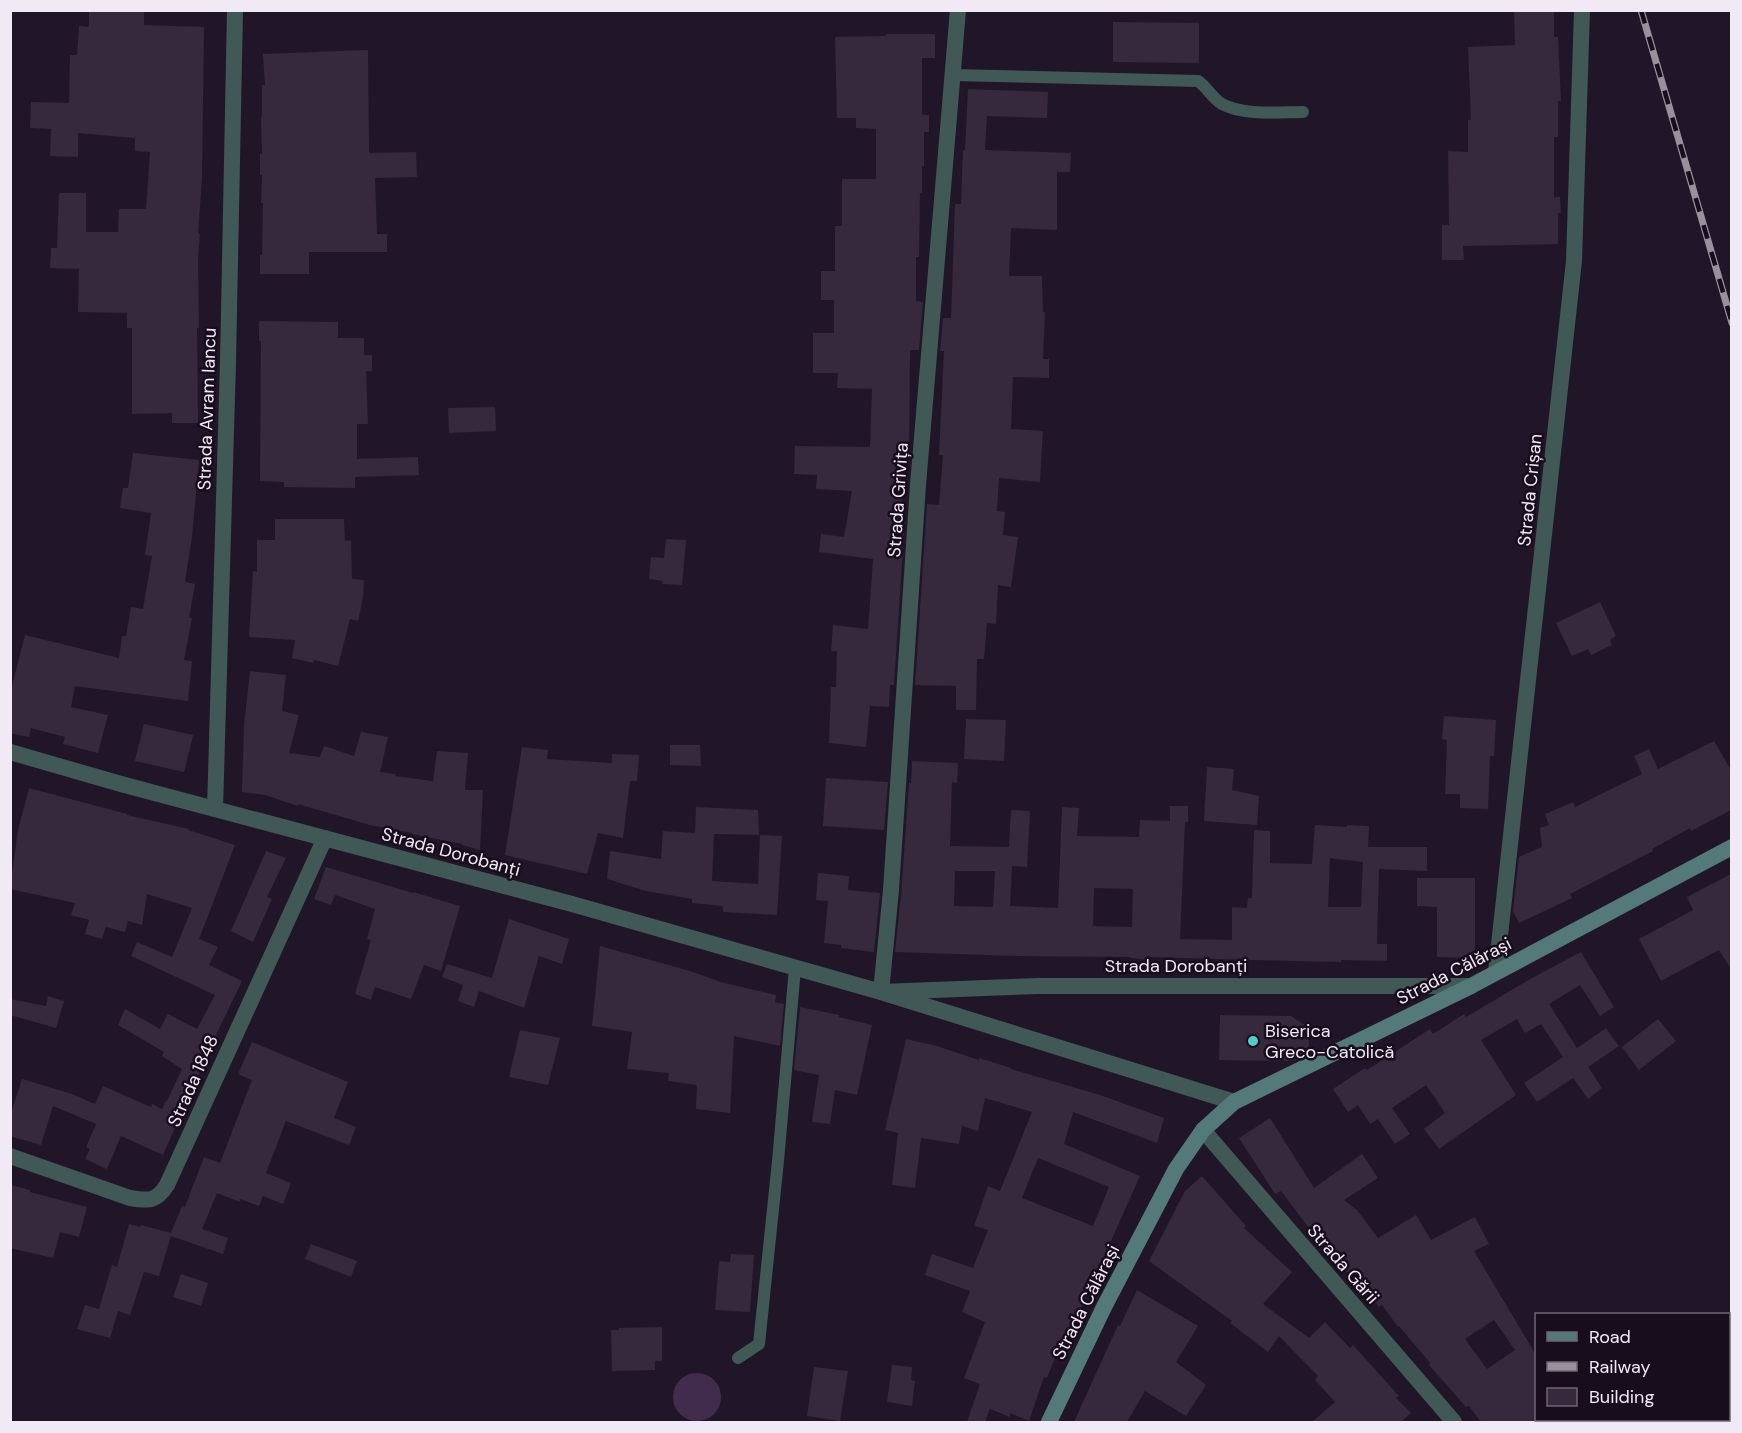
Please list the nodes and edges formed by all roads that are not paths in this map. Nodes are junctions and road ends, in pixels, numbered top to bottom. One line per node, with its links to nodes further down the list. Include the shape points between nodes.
1 (235, 10): 7 (street, Strada Avram Iancu)
2 (958, 10): 4 (street, Strada Grivița)
3 (1582, 10): 11 (street, Strada Crișan, via 1574,261)
4 (952, 75): 5 (lane, via 1198,81 1219,102 1240,111); 13 (street, Strada Grivița)
5 (1303, 112)
6 (10, 752): 7 (street, Strada Dorobanți)
7 (215, 809): 8 (street, Strada Dorobanți)
8 (325, 838): 10 (street, Strada Dorobanți); 16 (street, Strada 1848, via 160,1196 147,1200 130,1198)
9 (1731, 846): 11 (main road, Strada Călărași)
10 (795, 968): 13 (street, Strada Dorobanți); 17 (lane, via 759,1344)
11 (1496, 972): 12 (main road, Strada Călărași)
12 (1471, 986): 13 (street, Strada Dorobanți, via 1038,986); 14 (main road, Strada Călărași)
13 (881, 992): 14 (street, Strada Dorobanți)
14 (1234, 1102): 15 (main road, Strada Călărași)
15 (1203, 1130): 18 (main road, Strada Călărași, via 1170,1180); 19 (street, Strada Gării)
16 (10, 1156)
17 (738, 1358)
18 (1049, 1422)
19 (1454, 1422)

